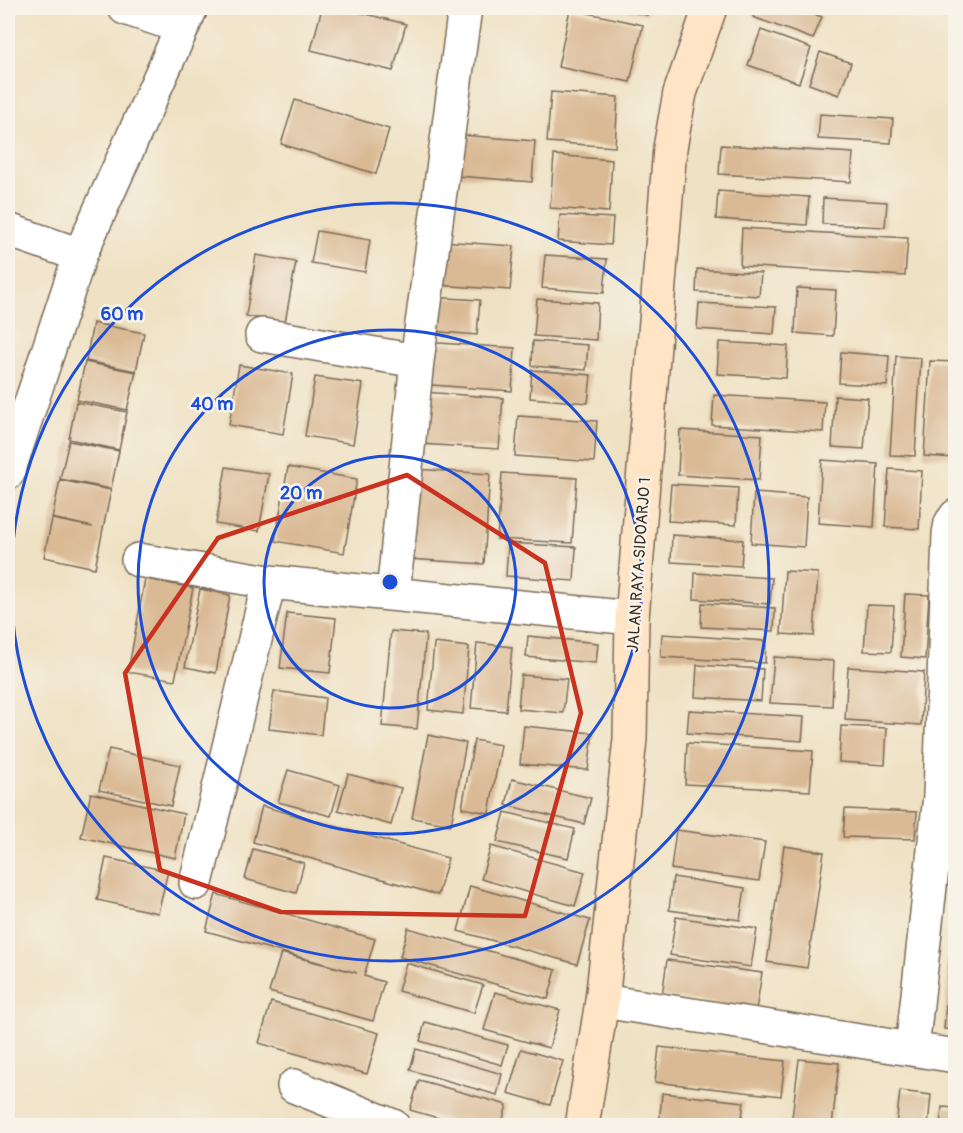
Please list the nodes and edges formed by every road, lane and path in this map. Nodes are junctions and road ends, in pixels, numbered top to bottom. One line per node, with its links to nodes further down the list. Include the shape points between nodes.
1 (125, 8): 4 (street)
2 (465, 8): 8 (street)
3 (710, 8): 14 (street, JALAN RAYA SIDOARJO 1, via 680,93 670,148)
4 (186, 17): 6 (street)
5 (8, 230): 6 (street)
6 (80, 255): 9 (street)
7 (262, 335): 8 (street)
8 (417, 361): 13 (street)
9 (8, 472)
10 (956, 516): 17 (street, via 949,534 940,796)
11 (138, 560): 12 (street)
12 (269, 582): 13 (street); 15 (street)
13 (393, 594): 14 (street)
14 (632, 618): 16 (street, JALAN RAYA SIDOARJO 1, via 630,739)
15 (196, 883)
16 (602, 1001): 17 (street); 21 (street, JALAN RAYA SIDOARJO 1)
17 (912, 1049): 18 (street)
18 (956, 1056)
19 (294, 1086): 20 (street)
20 (393, 1125)
21 (582, 1125)

